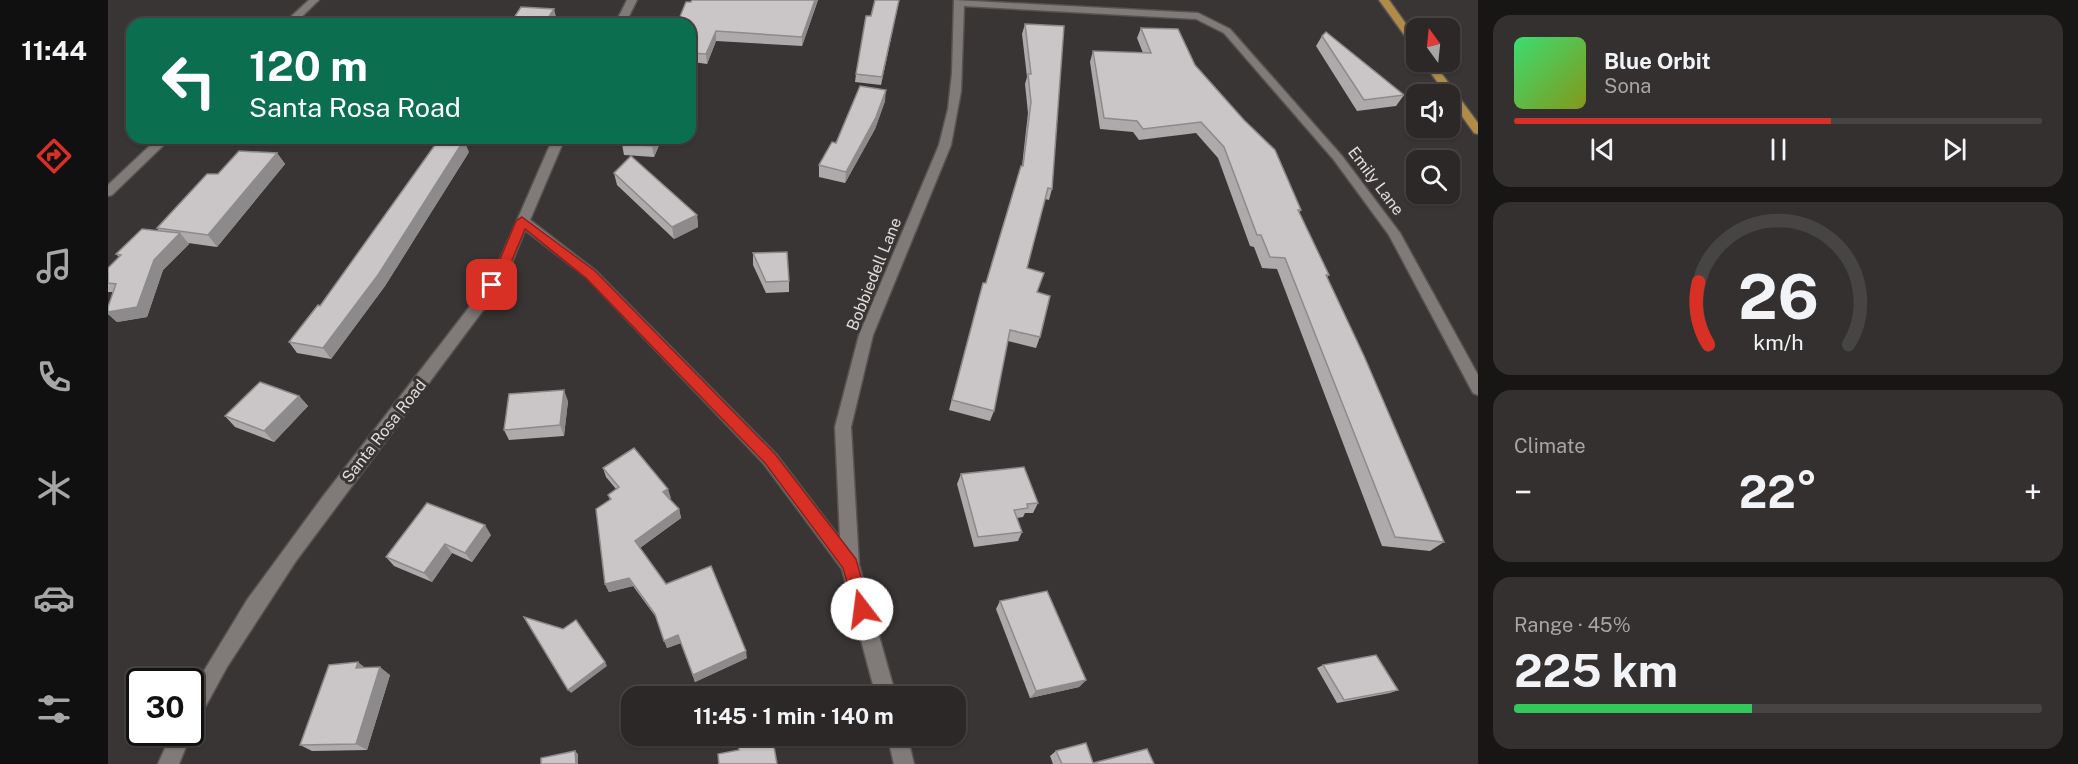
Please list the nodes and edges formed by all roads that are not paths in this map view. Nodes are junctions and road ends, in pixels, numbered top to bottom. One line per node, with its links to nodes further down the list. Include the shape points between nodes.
1 (314, 0): 5 (street)
2 (632, 0): 6 (street)
3 (1384, 0): 7 (main road)
4 (959, 2): 14 (street, Emily Lane, via 1198,16 1227,31 1360,185 1394,233); 15 (street, Bobbiedell Lane, via 954,114 866,335 843,427)
5 (294, 18)
6 (623, 18)
7 (1406, 31)
8 (1435, 72): 9 (main road)
9 (1478, 131)
10 (159, 144): 12 (street)
11 (556, 144): 13 (street, Santa Rosa Road)
12 (108, 192)
13 (522, 221): 15 (street, via 591,274 770,459); 17 (street, Santa Rosa Road, via 504,265 479,305 283,562)
14 (1478, 389)
15 (850, 565): 16 (street)
16 (883, 686)
17 (204, 688)
18 (176, 746): 20 (street)
19 (900, 746): 21 (street)
20 (168, 764)
21 (904, 764)

